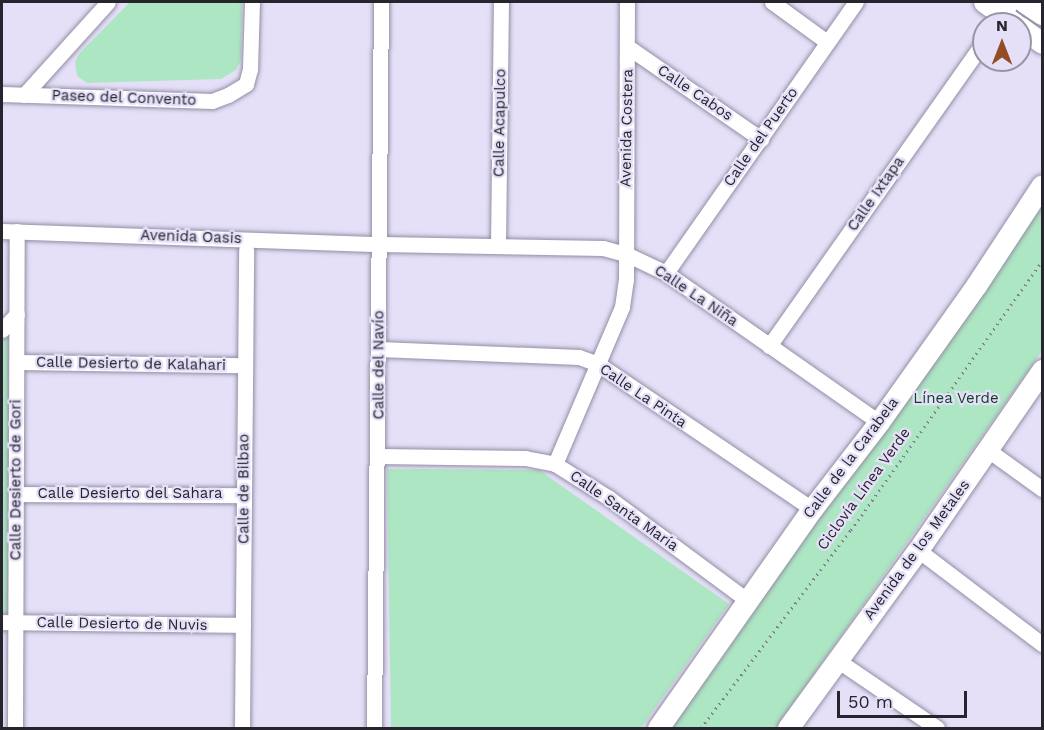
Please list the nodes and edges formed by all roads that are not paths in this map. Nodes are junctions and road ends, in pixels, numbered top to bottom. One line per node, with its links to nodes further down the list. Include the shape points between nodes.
1 (108, 2): 16 (street, Paseo del Convento)
2 (252, 2): 16 (street, Paseo del Convento, via 250,69 246,84 228,95 212,101)
3 (381, 2): 20 (street, Calle del Navío)
4 (501, 2): 21 (street, Calle Acapulco)
5 (627, 2): 13 (street, Avenida Costera)
6 (772, 2): 12 (street)
7 (856, 2): 12 (street, Calle del Puerto)
8 (984, 2): 10 (street)
9 (1024, 2): 11 (street)
10 (1000, 12)
11 (1042, 14)
12 (827, 42): 17 (street, Calle del Puerto)
13 (628, 47): 17 (street, Calle Cabos); 23 (street, Avenida Costera)
14 (972, 58): 27 (street, Calle Ixtapa)
15 (2, 94): 16 (street, Paseo del Convento)
16 (24, 95)
17 (761, 139): 24 (street, Calle del Puerto)
18 (1042, 185): 33 (street, Calle de la Carabela)
19 (9, 231): 20 (street, Avenida Oasis); 25 (street, Calle Desierto de Gori)
20 (380, 244): 21 (street, Calle La Niña); 28 (street, Calle del Navío)
21 (498, 245): 23 (street, Calle La Niña, via 603,248)
22 (246, 250): 31 (street, Calle de Bilbao)
23 (626, 254): 24 (street, Calle La Niña); 30 (street, via 622,307)
24 (666, 273): 27 (street, Calle La Niña)
25 (17, 314): 26 (street); 29 (street, Calle Desierto de Gori)
26 (2, 330)
27 (769, 346): 33 (street, Calle La Niña)
28 (379, 349): 30 (street, Calle La Pinta, via 562,355); 35 (street, Calle del Navío)
29 (17, 362): 31 (street, Calle Desierto de Kalahari); 38 (street, Calle Desierto de Gori)
30 (598, 364): 36 (street); 40 (street, Calle La Pinta)
31 (245, 365): 39 (street, Calle de Bilbao)
32 (1042, 370): 34 (street, Avenida de los Metales)
33 (879, 422): 40 (street, Calle de la Carabela)
34 (988, 450): 37 (street); 41 (street, Avenida de los Metales)
35 (378, 456): 36 (street, Calle Santa María, via 525,458); 49 (street, Calle del Navío)
36 (555, 464): 42 (street, Calle Santa María, via 609,498)
37 (1042, 489)
38 (16, 494): 39 (street, Calle Desierto del Sahara); 43 (street, Calle Desierto de Gori)
39 (244, 495): 44 (street, Calle de Bilbao)
40 (812, 509): 42 (street, Calle de la Carabela)
41 (918, 550): 45 (street); 46 (street, Avenida de los Metales)
42 (747, 600): 50 (street, Calle de la Carabela)
43 (9, 622): 44 (street, Calle Desierto de Nuvis); 47 (street, Calle Desierto de Gori)
44 (243, 625): 48 (street, Calle de Bilbao)
45 (1042, 644)
46 (837, 660): 51 (street, Avenida de los Metales); 52 (street)
47 (15, 729)
48 (242, 729)
49 (374, 729)
50 (658, 729)
51 (788, 729)
52 (937, 729)

